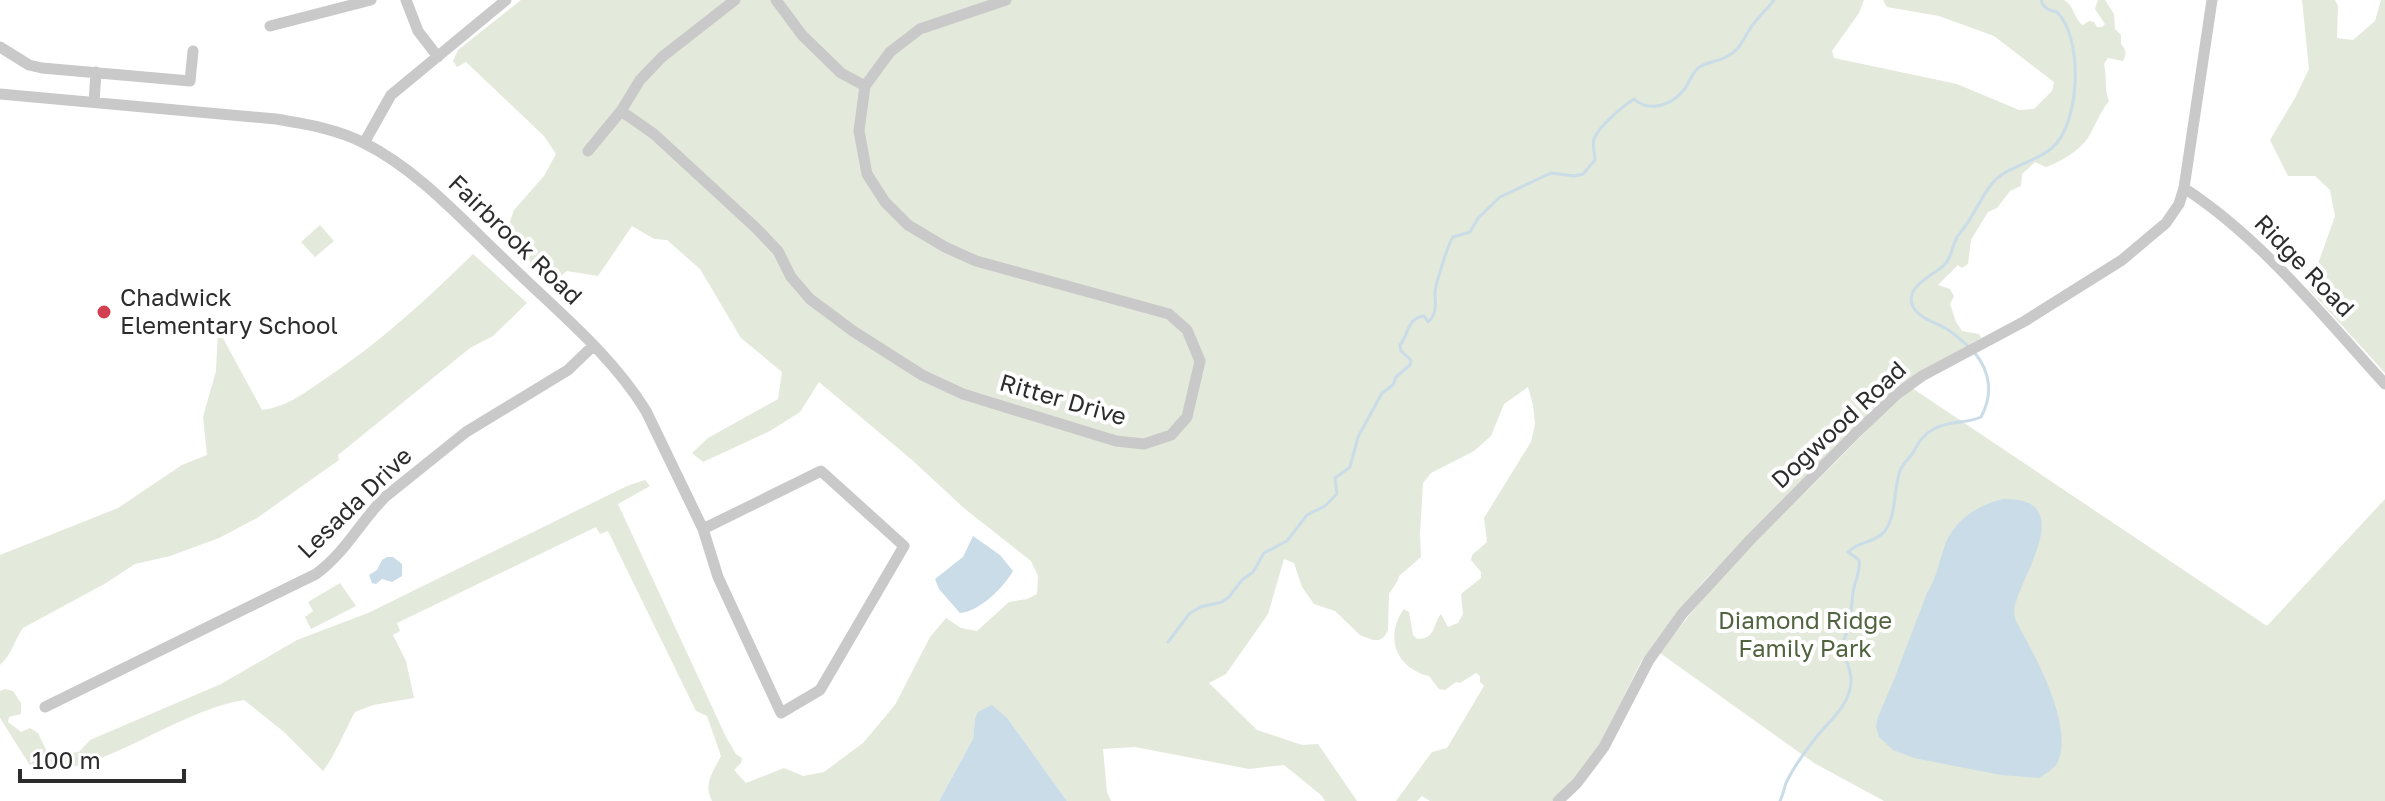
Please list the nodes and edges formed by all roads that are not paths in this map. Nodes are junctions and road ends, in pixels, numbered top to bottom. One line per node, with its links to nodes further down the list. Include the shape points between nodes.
1 (371, 0): 8 (street)
2 (406, 0): 11 (street, via 418,31)
3 (506, 0): 11 (street)
4 (735, 0): 16 (street, via 662,57)
5 (776, 0): 13 (street, via 841,73)
6 (1006, 0): 13 (street, via 920,29 890,52)
7 (2212, 0): 19 (street, Dogwood Road)
8 (270, 26)
9 (0, 47): 12 (street, via 29,65)
10 (193, 51): 12 (street, via 190,81)
11 (438, 57): 17 (street, via 391,95)
12 (96, 72): 15 (street)
13 (865, 86): 16 (street, Ritter Drive, via 859,131 867,174 908,225 976,261 1169,314 1187,330 1200,361 1187,417 1171,435 1144,444 1116,441 963,394 922,375 810,299 756,228 654,134)
14 (0, 94): 15 (street, Fairbrook Road)
15 (94, 102): 17 (street, Fairbrook Road, via 276,119)
16 (621, 111): 18 (street)
17 (364, 143): 20 (street, Fairbrook Road, via 433,192)
18 (588, 151)
19 (2184, 188): 21 (street, Ridge Road, via 2222,215 2295,285); 24 (street, Dogwood Road, via 2172,216 2151,238 2025,321 1922,376 1883,406 1676,622 1649,660 1604,747)
20 (593, 346): 22 (street, Fairbrook Road, via 646,411); 23 (street, Lesada Drive, via 568,370 466,432 385,497 343,551 316,574)
21 (2385, 384)
22 (703, 529): 22 (street, Fairbrook Road, via 821,471 904,546 820,690 781,713 718,577)
23 (45, 707)
24 (1558, 801)

